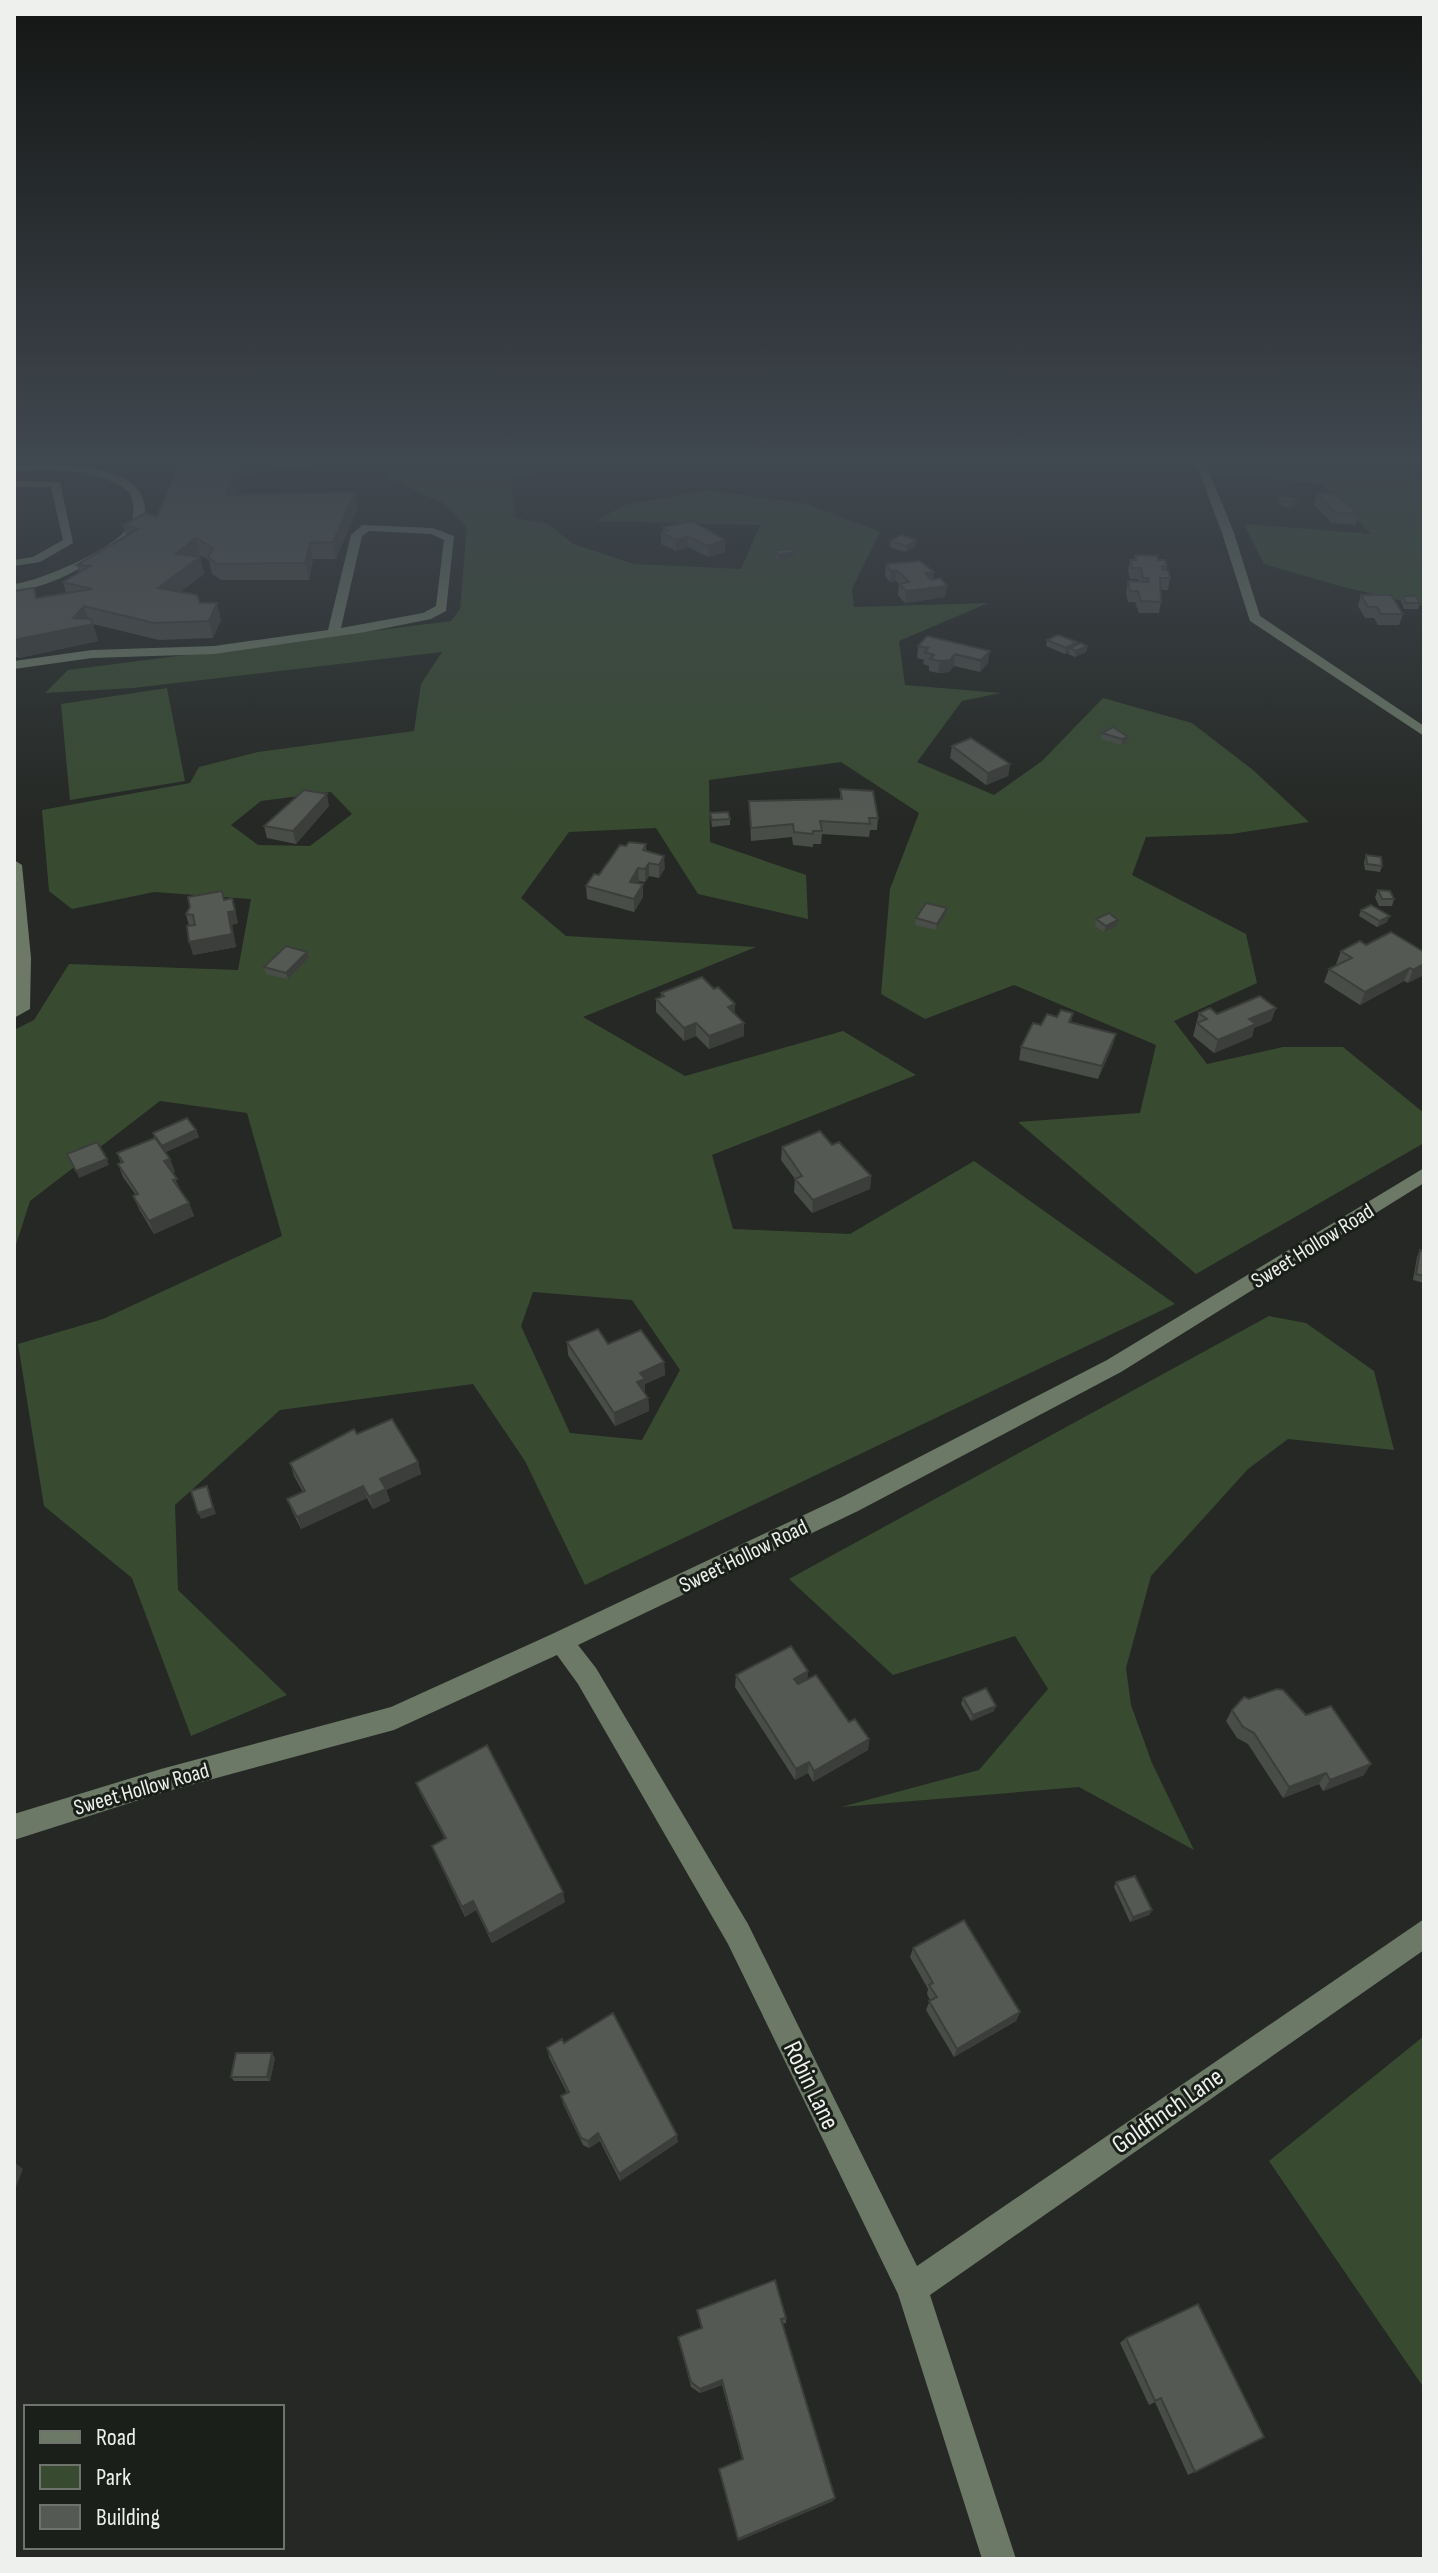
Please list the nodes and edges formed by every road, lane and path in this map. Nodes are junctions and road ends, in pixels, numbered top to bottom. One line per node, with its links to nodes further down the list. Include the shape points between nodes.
1 (41, 581): 5 (street)
2 (346, 581): 6 (street)
3 (445, 581): 6 (street, via 442,608 427,616)
4 (1243, 581): 8 (street, via 1254,618)
5 (14, 588)
6 (334, 632): 7 (street, via 187,653 92,654)
7 (14, 665)
8 (1424, 732)
9 (14, 865): 10 (street, via 23,958 22,1009)
10 (14, 1013)
11 (1424, 1174): 12 (street, Sweet Hollow Road, via 1114,1366 850,1504)
12 (561, 1642): 13 (street, Sweet Hollow Road, via 394,1718); 15 (street, Robin Lane, via 587,1676 738,1934)
13 (14, 1827)
14 (1424, 1933): 15 (street, Goldfinch Lane)
15 (912, 2289): 16 (street, Robin Lane)
16 (999, 2559)

